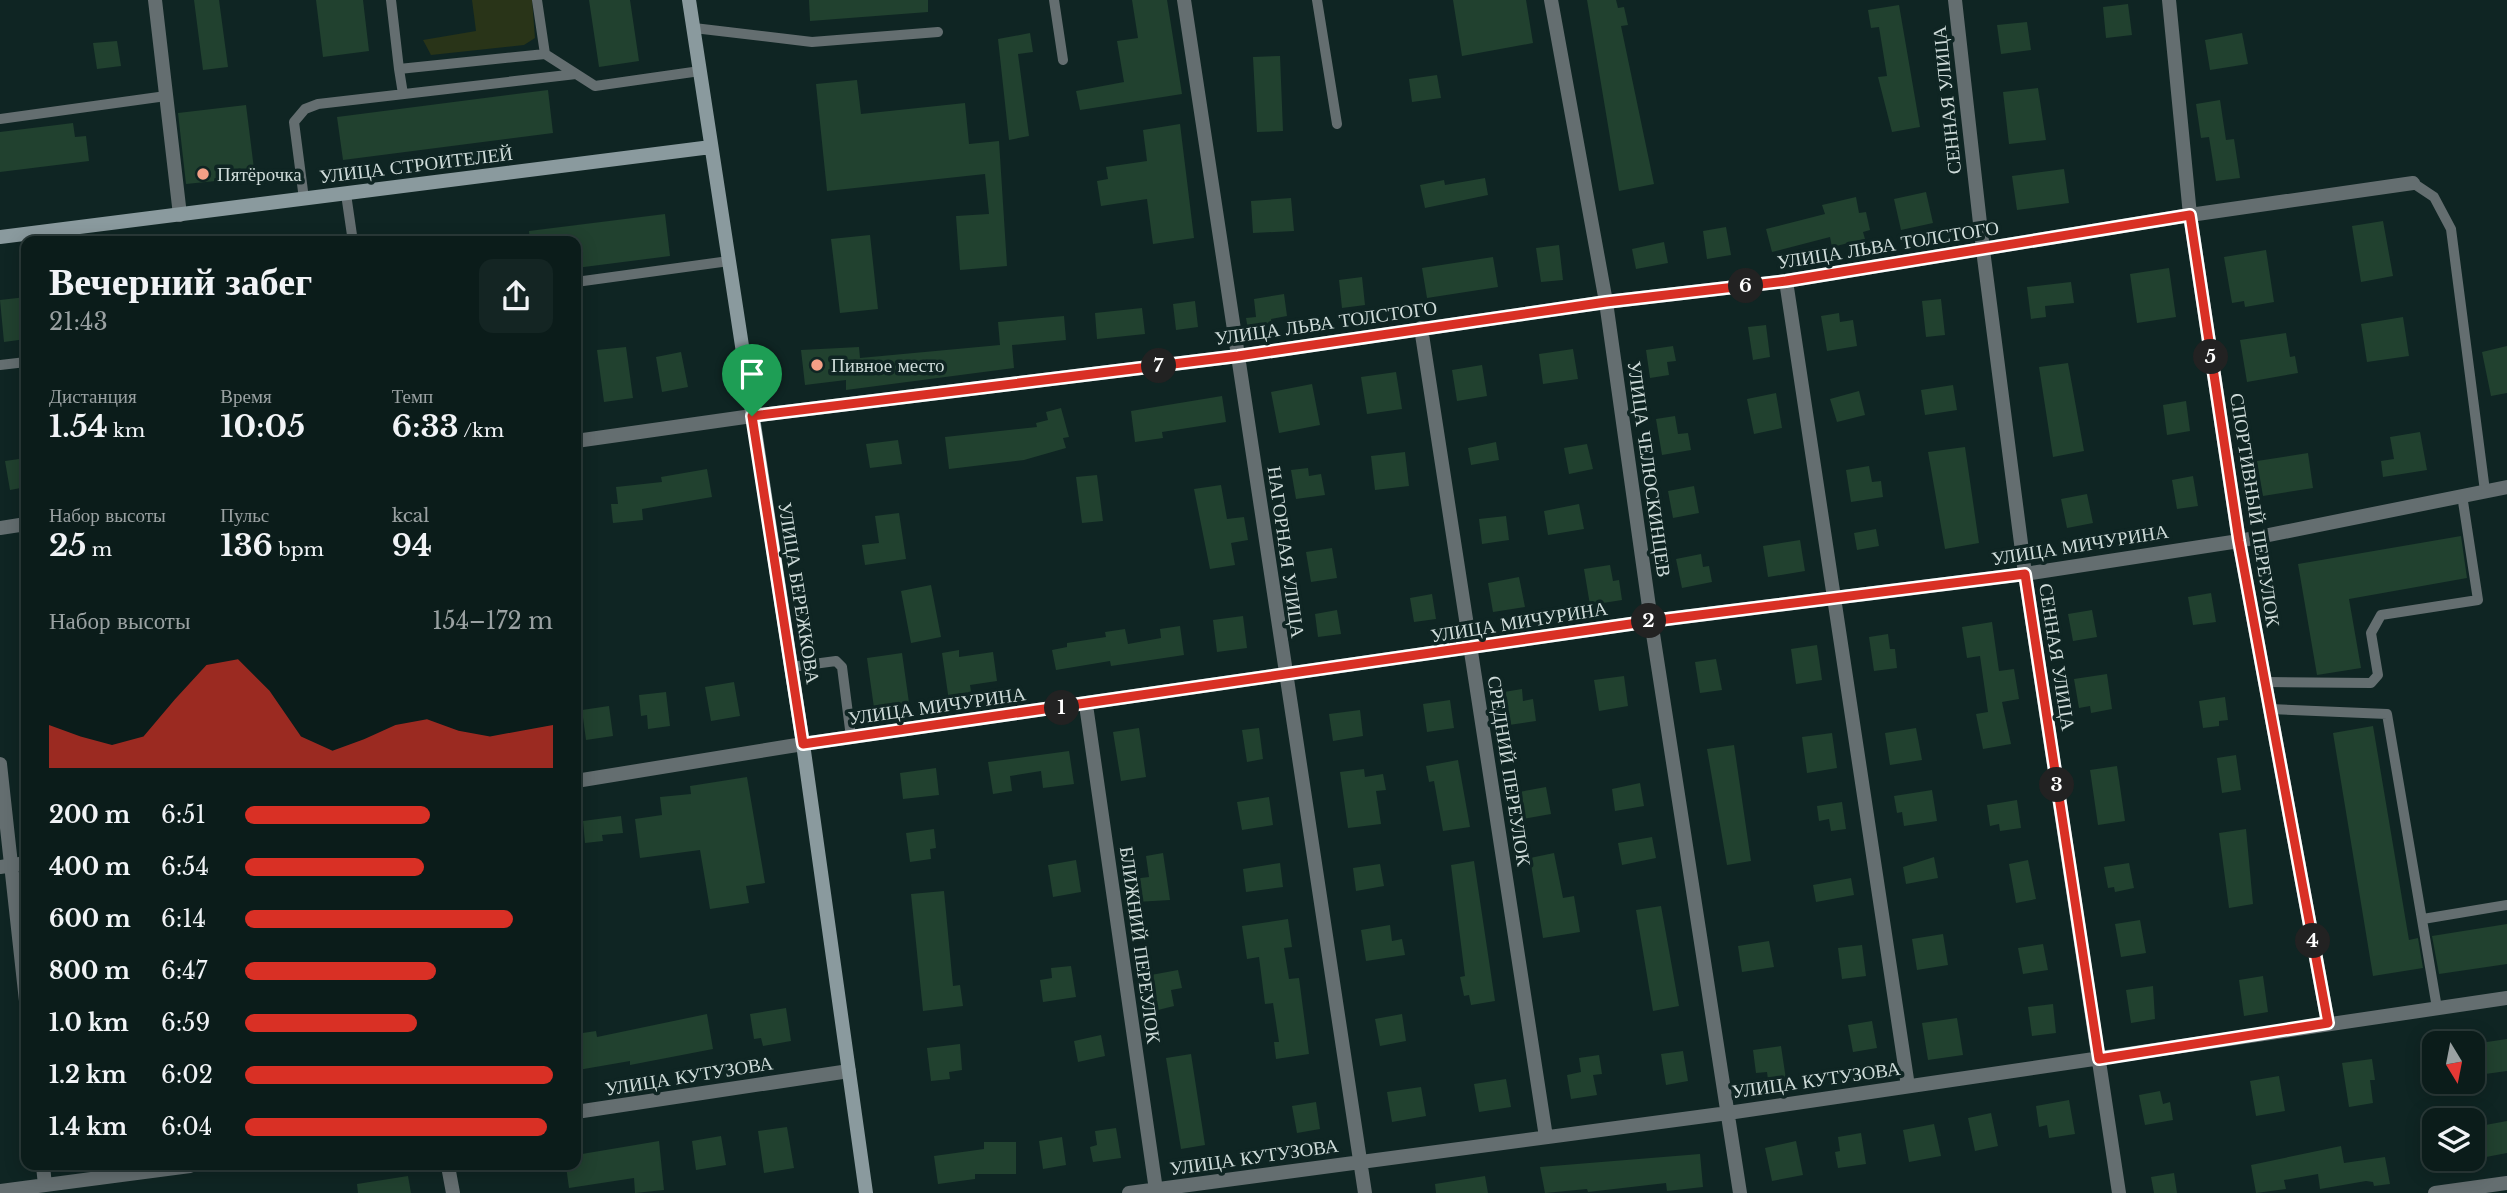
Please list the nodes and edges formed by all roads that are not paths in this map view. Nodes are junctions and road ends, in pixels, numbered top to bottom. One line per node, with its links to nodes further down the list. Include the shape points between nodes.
1 (155, 0): 19 (street)
2 (391, 0): 15 (lane)
3 (537, 0): 13 (lane)
4 (689, 0): 11 (street, УЛИЦА БЕРЕЖКОВА)
5 (1054, 0): 14 (lane)
6 (1184, 0): 36 (street, НАГОРНАЯ УЛИЦА)
7 (1317, 0): 21 (lane)
8 (1551, 0): 34 (street, УЛИЦА ЧЕЛЮСКИНЦЕВ)
9 (1955, 0): 30 (street, СЕННАЯ УЛИЦА)
10 (2169, 0): 27 (street, СПОРТИВНЫЙ ПЕРЕУЛОК)
11 (694, 28): 12 (lane, via 812,42); 16 (street, УЛИЦА БЕРЕЖКОВА)
12 (938, 32)
13 (545, 54): 15 (lane); 17 (lane)
14 (1063, 60)
15 (399, 69): 18 (lane)
16 (700, 71): 17 (lane, via 594,86); 22 (street, УЛИЦА БЕРЕЖКОВА)
17 (576, 74): 18 (lane)
18 (403, 94): 25 (lane, via 305,109 294,122)
19 (166, 96): 20 (lane); 26 (street)
20 (0, 118)
21 (1337, 124)
22 (712, 147): 24 (street, УЛИЦА СТРОИТЕЛЕЙ); 31 (street, УЛИЦА БЕРЕЖКОВА)
23 (2413, 183): 27 (street, УЛИЦА ЛЬВА ТОЛСТОГО); 42 (lane, via 2434,197 2451,229)
24 (346, 194): 25 (street, УЛИЦА СТРОИТЕЛЕЙ); 28 (lane)
25 (304, 199): 26 (street, УЛИЦА СТРОИТЕЛЕЙ)
26 (180, 215): 29 (street, УЛИЦА СТРОИТЕЛЕЙ)
27 (2190, 215): 30 (street, УЛИЦА ЛЬВА ТОЛСТОГО); 46 (street, СПОРТИВНЫЙ ПЕРЕУЛОК)
28 (352, 236)
29 (0, 237)
30 (1983, 250): 33 (street, УЛИЦА ЛЬВА ТОЛСТОГО); 47 (street, СЕННАЯ УЛИЦА)
31 (729, 261): 32 (lane); 39 (street, УЛИЦА БЕРЕЖКОВА)
32 (581, 281)
33 (1786, 281): 34 (street, УЛИЦА ЛЬВА ТОЛСТОГО); 48 (street)
34 (1606, 302): 35 (street, УЛИЦА ЛЬВА ТОЛСТОГО); 49 (street, УЛИЦА ЧЕЛЮСКИНЦЕВ)
35 (1421, 328): 36 (street, УЛИЦА ЛЬВА ТОЛСТОГО); 50 (street, СРЕДНИЙ ПЕРЕУЛОК)
36 (1238, 356): 39 (street, УЛИЦА ЛЬВА ТОЛСТОГО); 52 (street, НАГОРНАЯ УЛИЦА)
37 (21, 363): 38 (lane)
38 (0, 365)
39 (752, 416): 40 (street, УЛИЦА ЛЬВА ТОЛСТОГО); 51 (street, УЛИЦА БЕРЕЖКОВА)
40 (581, 440)
41 (2507, 486): 42 (street, УЛИЦА МИЧУРИНА)
42 (2485, 491): 43 (street, УЛИЦА МИЧУРИНА)
43 (2462, 495): 46 (street, УЛИЦА МИЧУРИНА); 53 (lane, via 2478,600 2381,615 2371,633 2378,675 2371,684)
44 (21, 525): 45 (street)
45 (0, 528)
46 (2239, 541): 47 (street, УЛИЦА МИЧУРИНА); 53 (street, СПОРТИВНЫЙ ПЕРЕУЛОК)
47 (2025, 574): 48 (street, УЛИЦА МИЧУРИНА); 67 (street, СЕННАЯ УЛИЦА)
48 (1835, 600): 49 (street, УЛИЦА МИЧУРИНА); 69 (street)
49 (1651, 621): 50 (street, УЛИЦА МИЧУРИНА); 71 (street, УЛИЦА ЧЕЛЮСКИНЦЕВ)
50 (1471, 649): 52 (street, УЛИЦА МИЧУРИНА); 72 (street, СРЕДНИЙ ПЕРЕУЛОК)
51 (791, 667): 56 (lane, via 836,662 842,667); 57 (street, УЛИЦА БЕРЕЖКОВА)
52 (1285, 674): 54 (street, УЛИЦА МИЧУРИНА); 73 (street, НАГОРНАЯ УЛИЦА)
53 (2265, 682): 55 (street, СПОРТИВНЫЙ ПЕРЕУЛОК)
54 (1086, 705): 56 (street, УЛИЦА МИЧУРИНА); 79 (street, БЛИЖНИЙ ПЕРЕУЛОК)
55 (2270, 709): 62 (lane, via 2387,714); 66 (street, СПОРТИВНЫЙ ПЕРЕУЛОК)
56 (851, 737): 57 (street, УЛИЦА МИЧУРИНА)
57 (803, 744): 59 (street, УЛИЦА МИЧУРИНА); 68 (street, УЛИЦА БЕРЕЖКОВА)
58 (0, 764): 60 (street)
59 (581, 779)
60 (13, 865): 63 (street)
61 (2507, 905): 62 (lane)
62 (2423, 919): 65 (lane)
63 (21, 949)
64 (2507, 998): 65 (street, УЛИЦА КУТУЗОВА)
65 (2437, 1008): 66 (street, УЛИЦА КУТУЗОВА)
66 (2328, 1023): 67 (street, УЛИЦА КУТУЗОВА)
67 (2099, 1059): 69 (street, УЛИЦА КУТУЗОВА); 86 (street, СЕННАЯ УЛИЦА)
68 (849, 1071): 70 (street, УЛИЦА КУТУЗОВА); 82 (street, УЛИЦА БЕРЕЖКОВА)
69 (1908, 1087): 71 (street, УЛИЦА КУТУЗОВА)
70 (581, 1111)
71 (1728, 1113): 72 (street, УЛИЦА КУТУЗОВА); 85 (street, УЛИЦА ЧЕЛЮСКИНЦЕВ)
72 (1546, 1137): 73 (street, УЛИЦА КУТУЗОВА)
73 (1360, 1162): 79 (street, УЛИЦА КУТУЗОВА); 84 (street, НАГОРНАЯ УЛИЦА)
74 (43, 1170): 78 (street)
75 (159, 1170): 78 (street)
76 (449, 1170): 81 (street)
77 (2507, 1183): 87 (street)
78 (45, 1185): 80 (street)
79 (1156, 1190): 83 (street, УЛИЦА КУТУЗОВА)
80 (0, 1191)
81 (453, 1193)
82 (866, 1193)
83 (1129, 1193)
84 (1365, 1193)
85 (1740, 1193)
86 (2119, 1193)
87 (2435, 1193)

